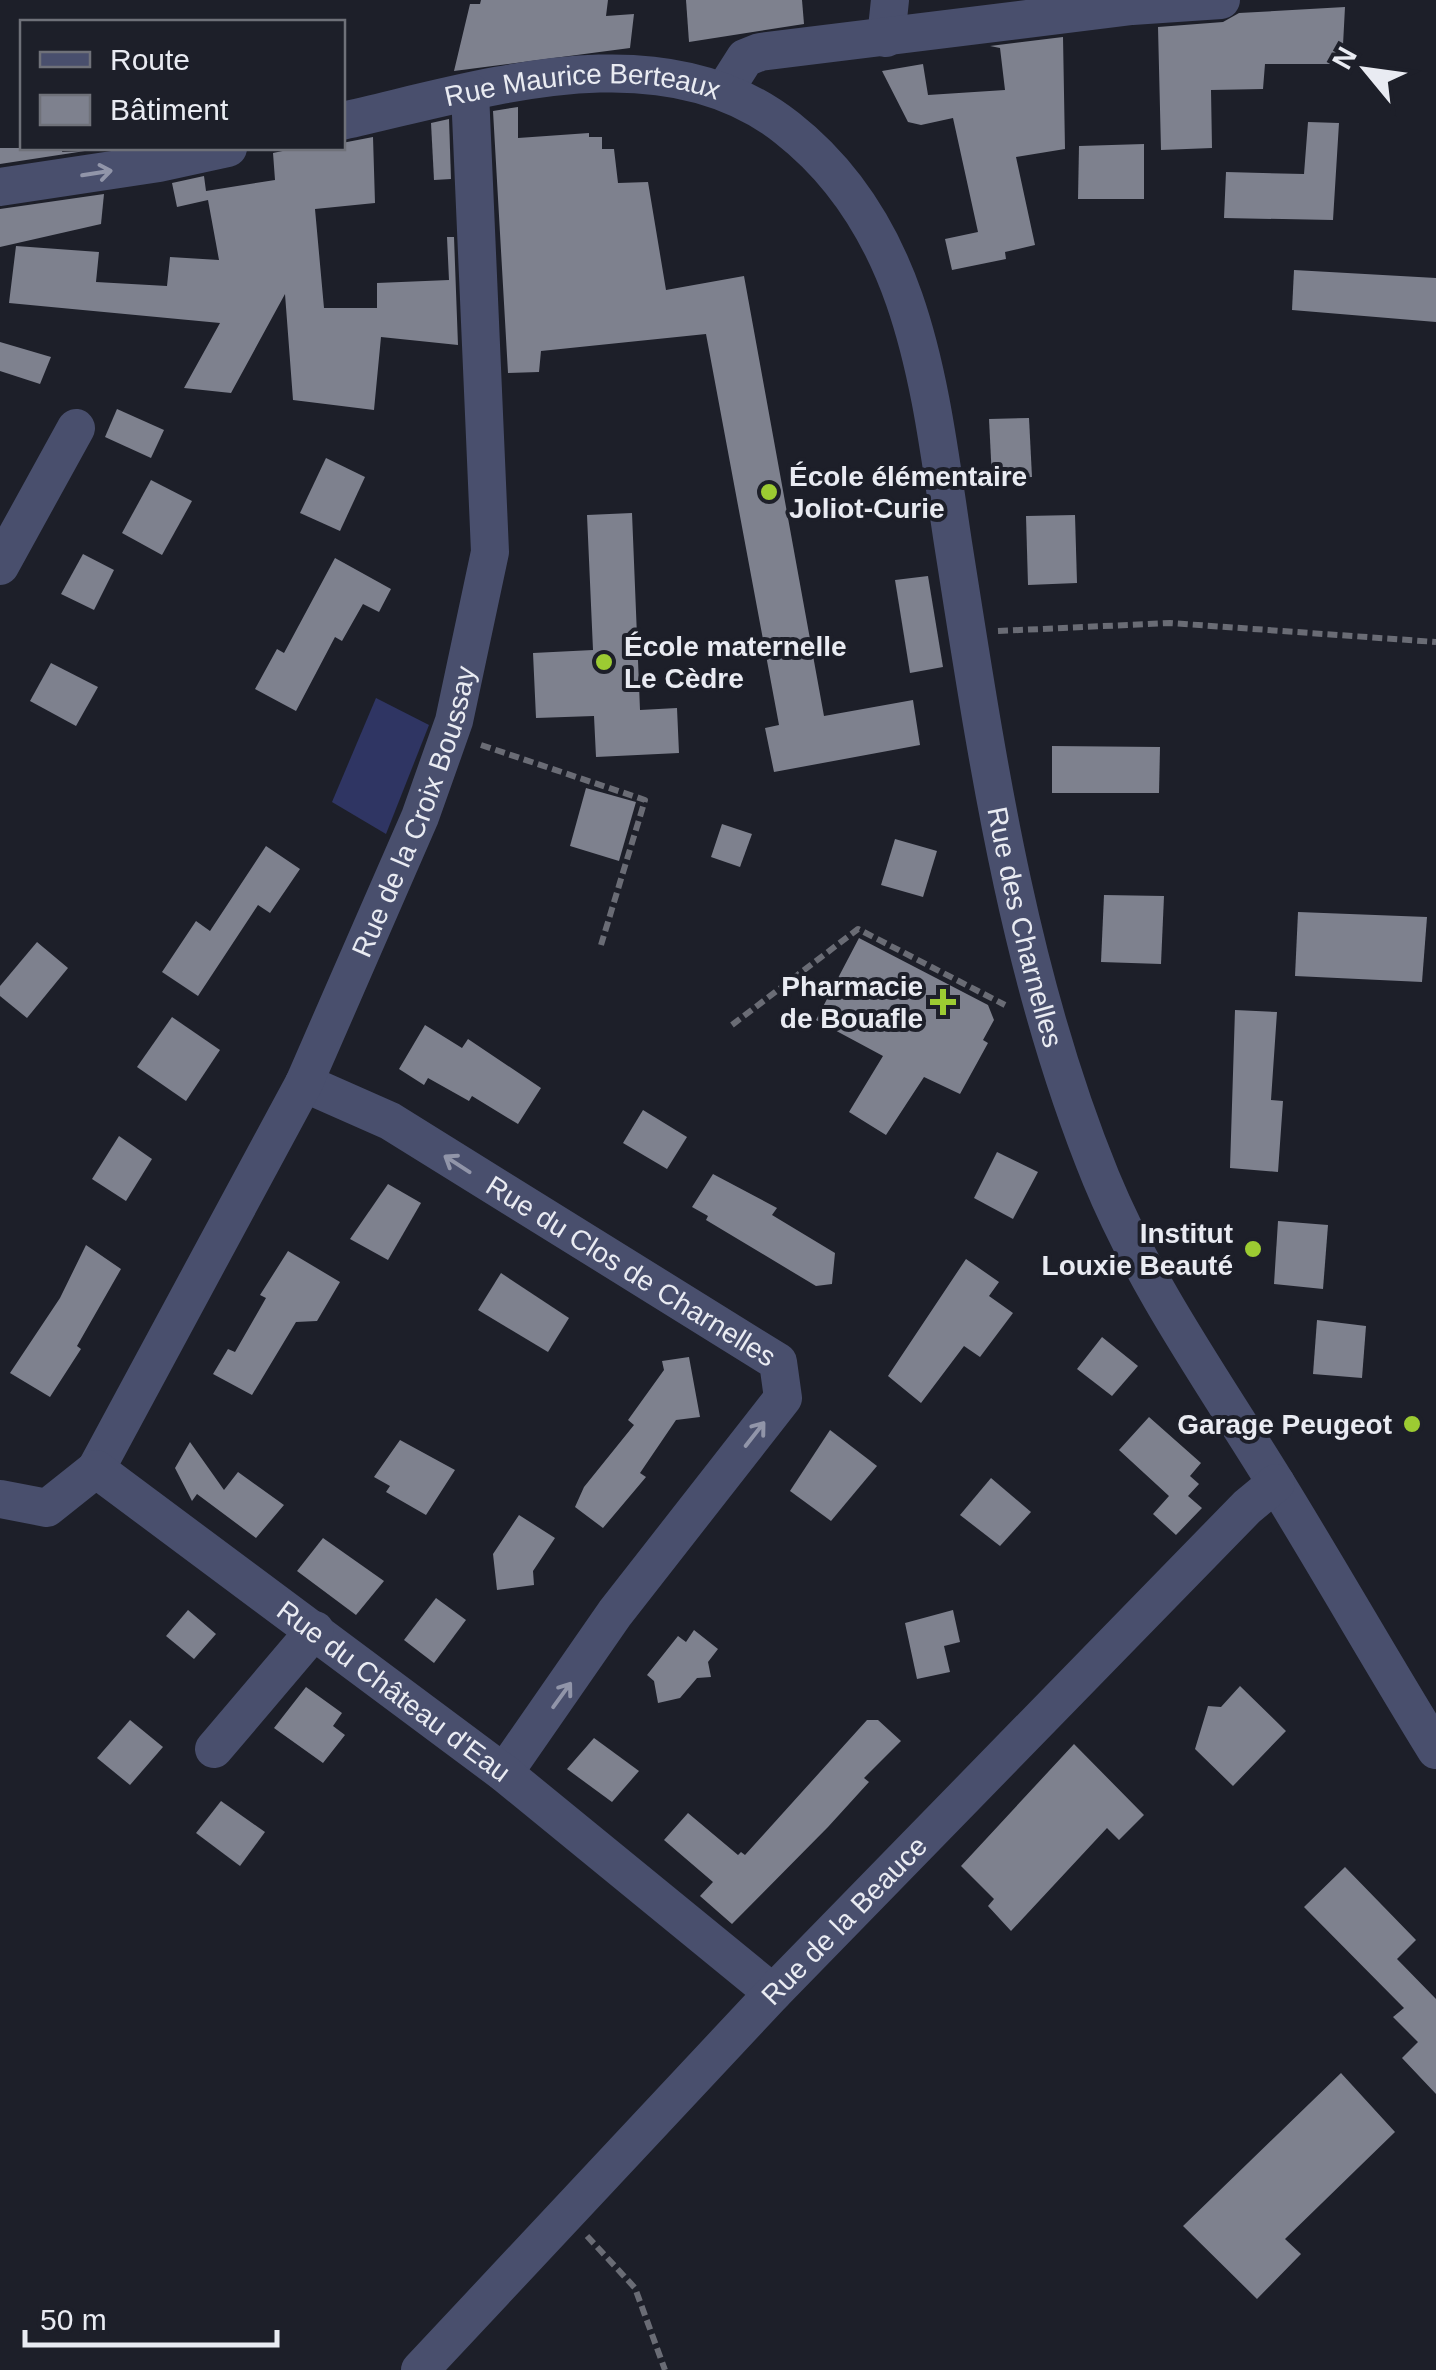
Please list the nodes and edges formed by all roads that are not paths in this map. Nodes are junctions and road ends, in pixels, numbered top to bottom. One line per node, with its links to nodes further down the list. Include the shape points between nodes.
1 (890, 0): 3 (street)
2 (1221, 0): 3 (street, Rue Maurice Berteaux)
3 (886, 38): 4 (street, Rue Maurice Berteaux, via 760,52 745,58)
4 (724, 91): 5 (street, Rue Maurice Berteaux, via 617,72); 13 (street, Rue des Charnelles, via 765,112 819,156 850,188 879,235 923,350 1002,837 1057,1057 1102,1180 1141,1261)
5 (470, 92): 6 (street, Rue Maurice Berteaux); 11 (street, Rue de la Croix Boussay, via 490,552 454,720 420,818)
6 (345, 121)
7 (219, 150): 8 (street, one-way to 7)
8 (0, 187)
9 (76, 428): 10 (street)
10 (0, 566)
11 (304, 1082): 12 (street, Rue de la Croix Boussay); 18 (street, Rue du Clos de Charnelles, one-way to 11, via 615,1613 783,1398 778,1362 390,1121)
12 (96, 1469): 14 (street, via 46,1508); 15 (street, Rue du Château d'Eau)
13 (1276, 1483): 17 (street, Rue des Charnelles); 19 (street, Rue de la Beauce)
14 (0, 1499)
15 (315, 1630): 16 (street); 18 (street, Rue du Château d'Eau)
16 (214, 1749)
17 (1436, 1750)
18 (504, 1774): 19 (street, Rue du Château d'Eau)
19 (773, 1992): 20 (street, Rue de la Beauce)
20 (420, 2370)

